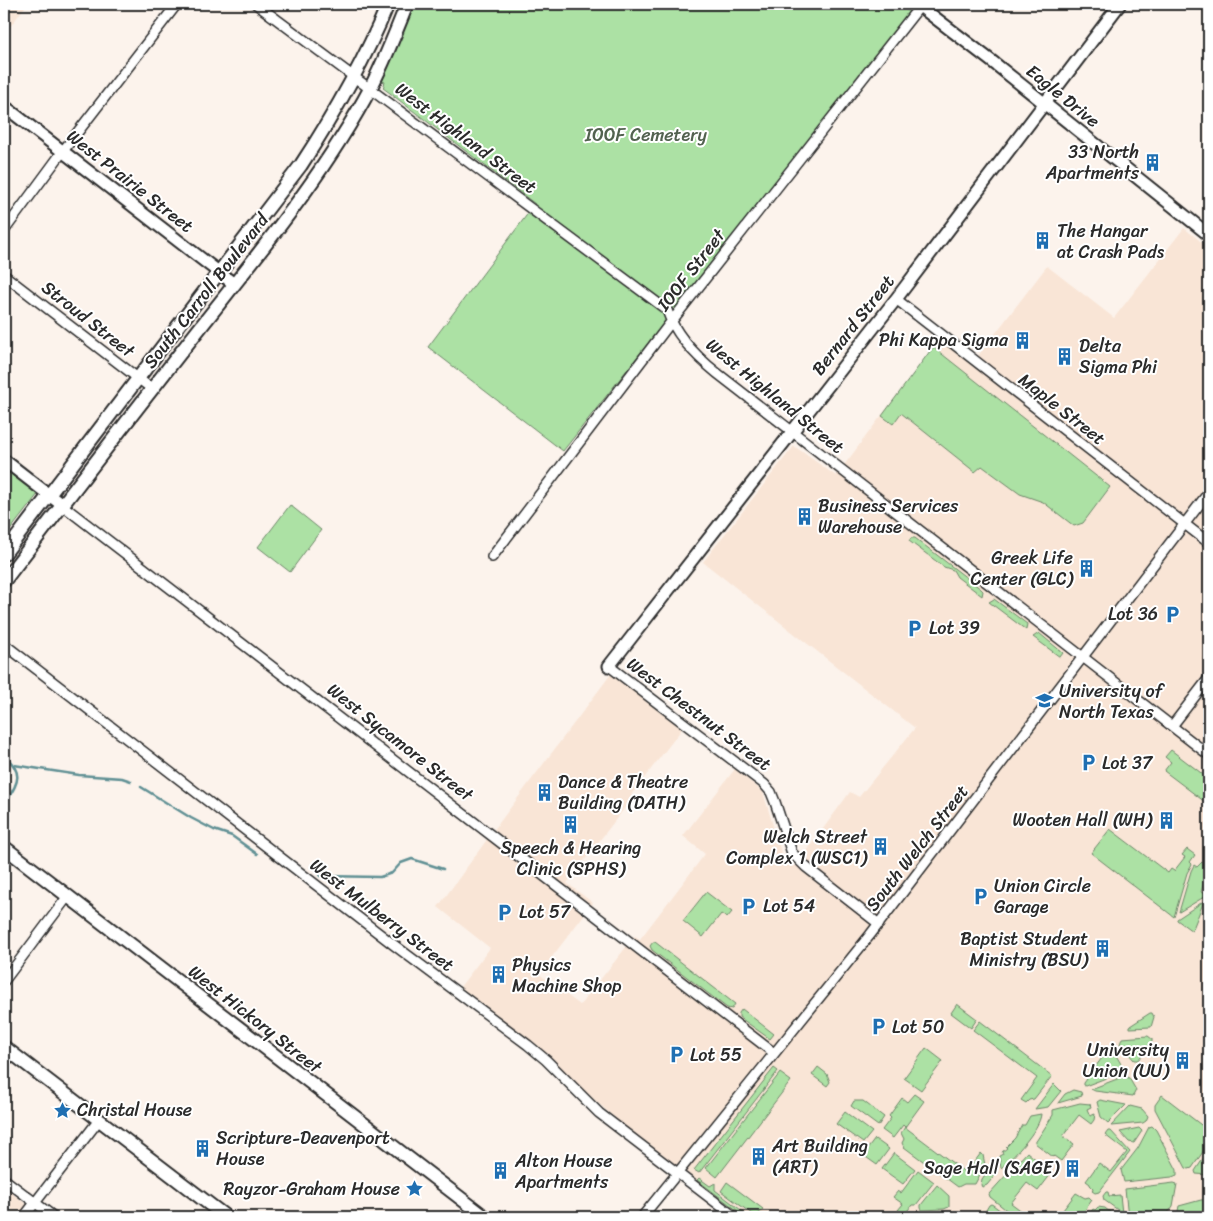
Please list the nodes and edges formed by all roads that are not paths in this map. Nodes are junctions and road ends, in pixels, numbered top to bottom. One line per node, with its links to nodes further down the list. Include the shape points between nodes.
1 (176, 4): 11 (street)
2 (256, 4): 7 (street, West Highland Street)
3 (388, 4): 7 (main road, South Carroll Boulevard)
4 (407, 4): 8 (main road, South Carroll Boulevard)
5 (1120, 4): 9 (street, Bernard Street)
6 (918, 5): 9 (street, Eagle Drive); 18 (street, IOOF Street)
7 (354, 77): 8 (street, West Highland Street); 14 (main road, South Carroll Boulevard, via 301,165)
8 (370, 88): 16 (main road, South Carroll Boulevard, via 336,145); 18 (street, West Highland Street, via 667,310)
9 (1045, 103): 13 (street, Eagle Drive); 17 (street, Bernard Street)
10 (4, 106): 11 (street, West Prairie Street)
11 (63, 151): 12 (street); 14 (street, West Prairie Street)
12 (4, 231)
13 (1209, 233)
14 (219, 271): 16 (street, West Prairie Street); 19 (main road, South Carroll Boulevard)
15 (4, 275): 19 (street, Stroud Street)
16 (234, 284): 20 (main road, South Carroll Boulevard)
17 (896, 299): 21 (street, Bernard Street); 26 (street, Maple Street)
18 (671, 322): 21 (street, West Highland Street, via 701,360); 29 (street, IOOF Street)
19 (137, 378): 20 (street, Stroud Street); 24 (main road, South Carroll Boulevard)
20 (152, 389): 25 (main road, South Carroll Boulevard)
21 (792, 432): 32 (street, West Highland Street); 33 (street, Bernard Street)
22 (4, 460): 24 (street, West Sycamore Street)
23 (1209, 492): 26 (street, South Welch Street)
24 (50, 495): 25 (street, West Sycamore Street); 28 (main road, South Carroll Boulevard)
25 (62, 505): 30 (main road, South Carroll Boulevard); 42 (street, West Sycamore Street)
26 (1184, 524): 27 (street, Maple Street); 32 (street, South Welch Street)
27 (1209, 544)
28 (4, 554)
29 (492, 557)
30 (4, 580)
31 (4, 644): 44 (street, West Mulberry Street, via 528,1045 599,1113)
32 (1082, 657): 35 (street, West Highland Street); 39 (street, South Welch Street)
33 (610, 666): 39 (street, West Chestnut Street, via 764,784 771,792 792,853)
34 (1209, 678): 35 (street)
35 (1172, 726): 36 (street, West Highland Street)
36 (1209, 755)
37 (4, 847): 38 (main road, West Hickory Street)
38 (68, 896): 40 (street); 50 (main road, West Hickory Street)
39 (879, 924): 42 (street, South Welch Street)
40 (4, 981)
41 (4, 1047): 43 (main road)
42 (774, 1053): 44 (street, South Welch Street)
43 (99, 1120): 46 (street); 49 (main road)
44 (678, 1174): 51 (street, South Welch Street); 52 (street, West Mulberry Street)
45 (4, 1179): 46 (street)
46 (35, 1203): 47 (street); 48 (street)
47 (24, 1217)
48 (54, 1217)
49 (226, 1217)
50 (485, 1217)
51 (642, 1217)
52 (735, 1217)

